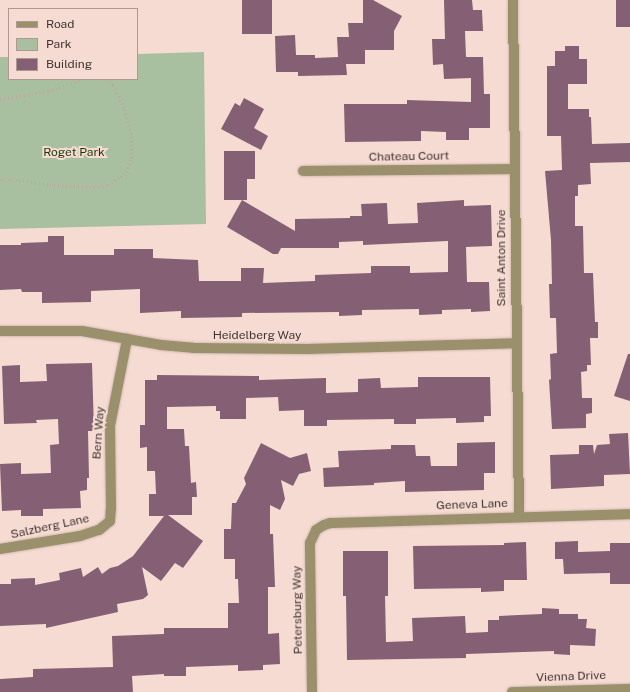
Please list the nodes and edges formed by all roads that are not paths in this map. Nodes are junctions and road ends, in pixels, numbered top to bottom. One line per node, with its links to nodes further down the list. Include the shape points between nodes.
1 (513, 0): 2 (street, Saint Anton Drive)
2 (515, 169): 3 (street, Chateau Court); 6 (street, Saint Anton Drive)
3 (303, 171)
4 (0, 331): 5 (street, Heidelberg Way, via 82,331)
5 (127, 339): 6 (street, Heidelberg Way, via 161,345 208,348 307,349); 9 (street, Bern Way, via 110,426 111,508 110,522)
6 (516, 343): 8 (street, Saint Anton Drive)
7 (630, 514): 8 (street, Geneva Lane)
8 (519, 517): 10 (street, Geneva Lane, via 330,523)
9 (105, 527): 11 (street, Salzberg Lane, via 80,536)
10 (316, 530): 13 (street, Petersburg Way, via 310,543)
11 (0, 549)
12 (630, 689): 14 (street, Vienna Drive)
13 (312, 692)
14 (512, 692)

